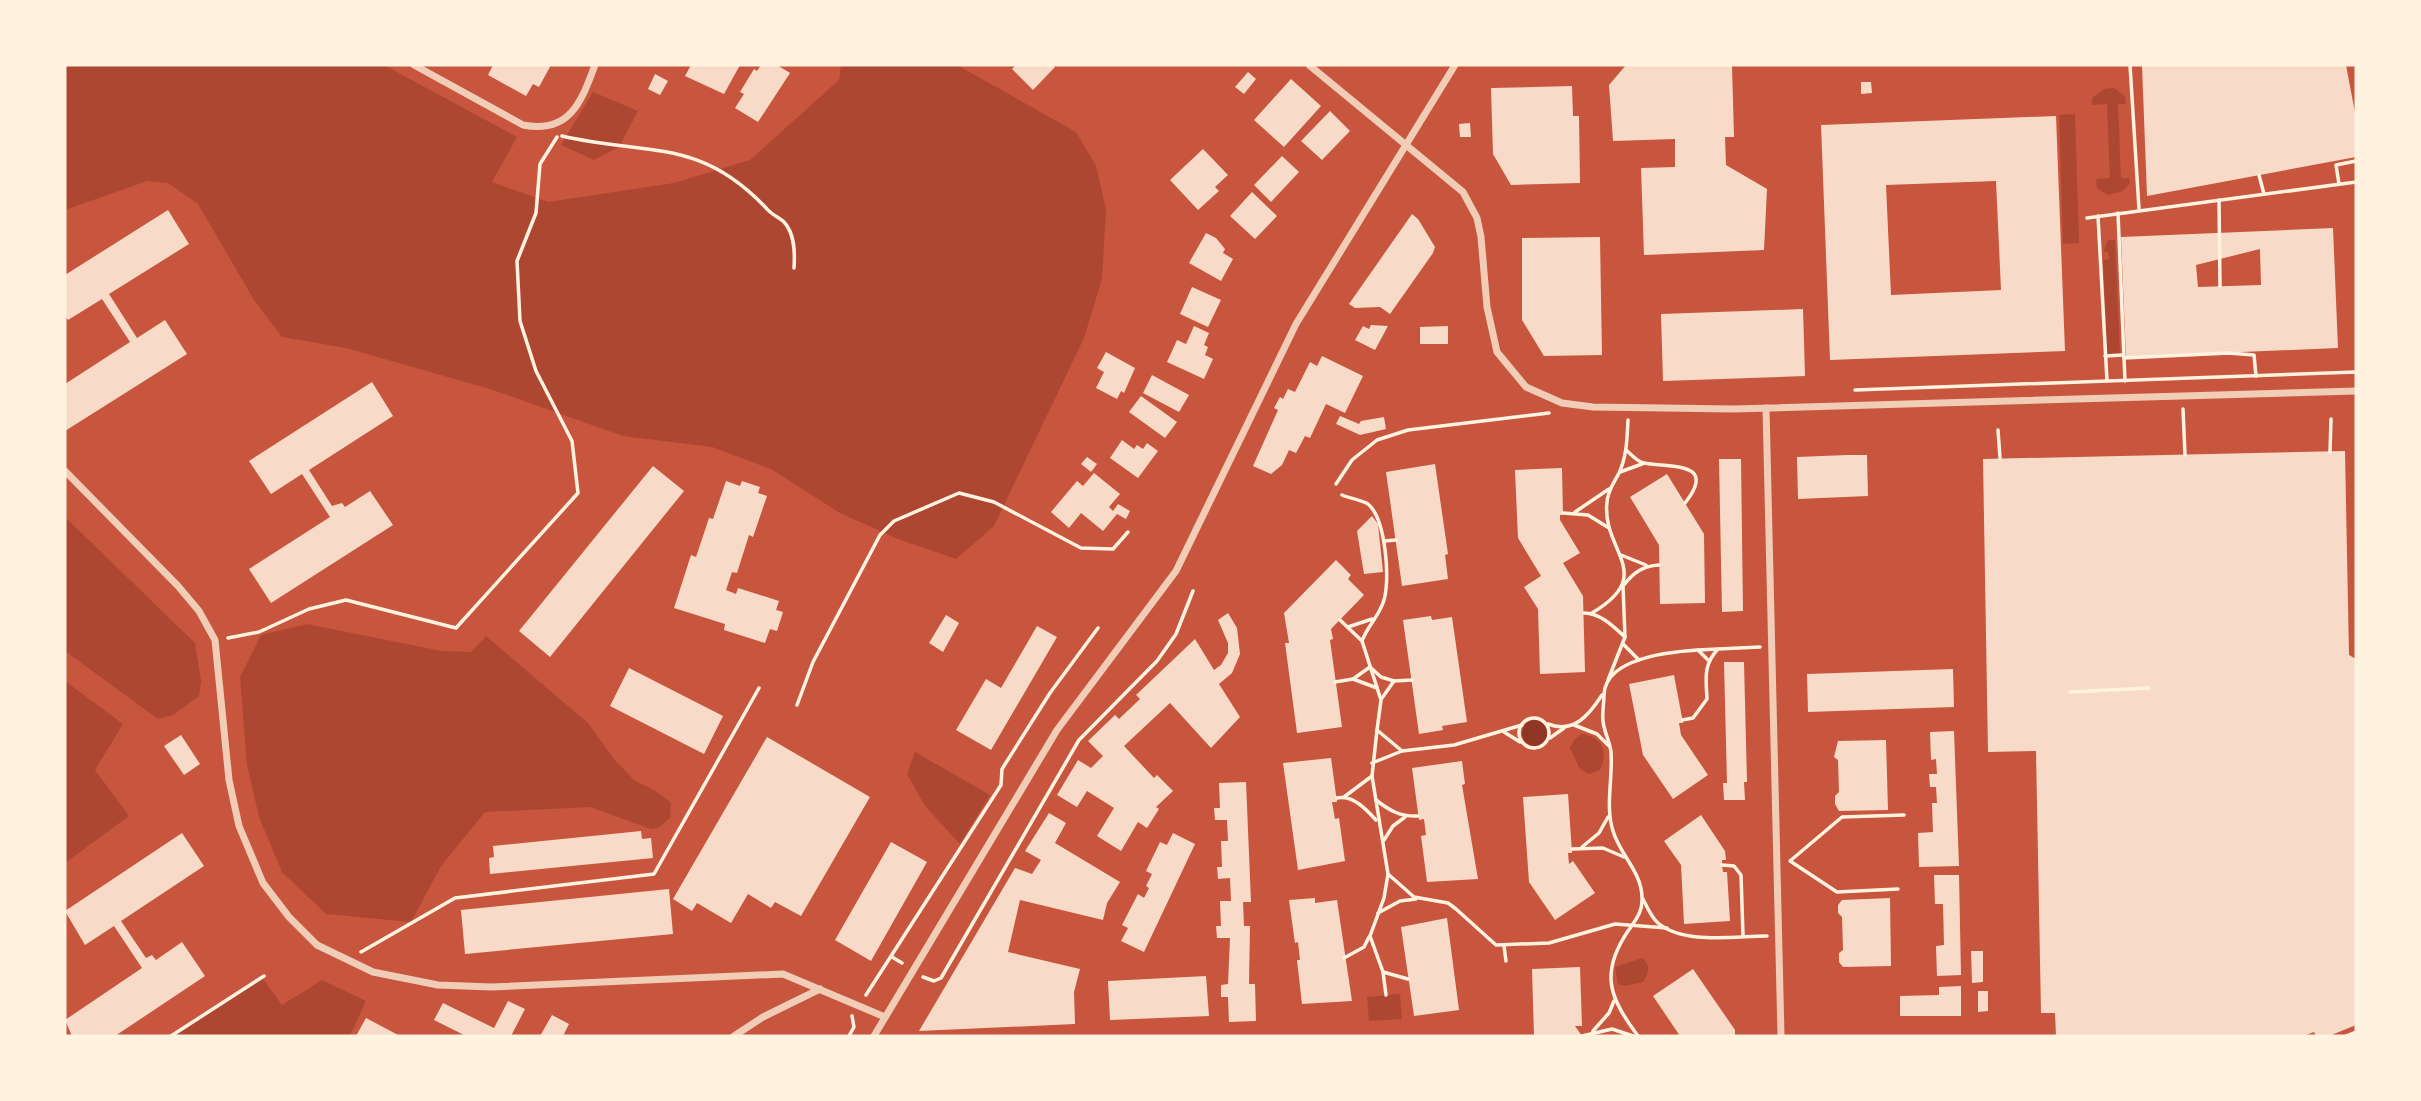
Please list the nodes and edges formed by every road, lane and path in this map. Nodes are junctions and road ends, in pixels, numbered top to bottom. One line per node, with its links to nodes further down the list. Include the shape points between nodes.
1 (414, 65): 6 (street, via 523,125)
2 (595, 65): 6 (street, via 572,111)
3 (1309, 65): 7 (street)
4 (1455, 65): 7 (street)
5 (2130, 65): 14 (path)
6 (556, 131): 18 (path, via 586,141 677,152 728,173 783,221 795,250); 64 (path, via 540,164 536,213 517,261 520,321 536,371 572,441 579,494 456,628 346,600 309,609 259,632)
7 (1407, 144): 30 (street, via 1454,182 1471,203 1482,237 1493,342 1503,362 1526,387 1562,403 1593,407); 128 (street, via 1296,324 1177,570 1057,730)
8 (2356, 162): 11 (path, via 2336,165)
9 (2259, 175): 12 (path)
10 (2356, 182): 11 (path)
11 (2339, 184): 12 (path)
12 (2264, 194): 13 (path)
13 (2219, 200): 14 (path); 19 (path)
14 (2139, 210): 15 (path)
15 (2118, 213): 16 (path); 21 (path)
16 (2098, 216): 17 (path); 20 (path)
17 (2087, 218)
18 (794, 268)
19 (2220, 286)
20 (2105, 356): 21 (path); 25 (path)
21 (2124, 357): 23 (path, via 2254,355); 26 (path)
22 (2356, 372): 23 (path)
23 (2256, 376): 24 (path)
24 (2182, 378): 26 (path); 29 (path)
25 (2106, 381): 26 (path); 27 (path)
26 (2125, 381)
27 (1849, 390)
28 (2356, 391): 29 (street)
29 (2183, 397): 30 (street); 37 (path)
30 (1766, 408): 67 (street)
31 (1558, 415): 42 (path, via 1408,430 1377,440 1352,460)
32 (1641, 418): 35 (path, via 1625,418)
33 (2331, 419): 36 (path)
34 (1998, 430): 38 (path)
35 (1626, 450): 39 (path); 41 (path)
36 (2330, 452)
37 (2185, 455)
38 (2000, 458)
39 (1644, 463): 41 (path); 45 (path, via 1687,468 1695,482)
40 (65, 471): 64 (street, via 178,586)
41 (1619, 472): 43 (path)
42 (1336, 484)
43 (1609, 488): 47 (path); 48 (path)
44 (1342, 495): 51 (path, via 1367,504 1381,523)
45 (1685, 503)
46 (1563, 513): 47 (path)
47 (1573, 513): 48 (path, via 1588,515)
48 (1609, 528): 52 (path)
49 (1128, 532): 84 (path, via 1113,549 1081,548 994,502 959,494 894,521 873,546 813,662)
50 (1396, 540): 51 (path)
51 (1384, 541): 59 (path, via 1386,590)
52 (1619, 555): 54 (path); 55 (path)
53 (1659, 565): 54 (path)
54 (1648, 566): 55 (path, via 1632,574)
55 (1623, 586): 58 (path); 63 (path)
56 (1193, 591): 128 (path, via 1176,634 1157,660 1079,740 941,978 929,981)
57 (1584, 613): 58 (path)
58 (1592, 613): 63 (path)
59 (1374, 618): 61 (path); 65 (path)
60 (1340, 620): 61 (path)
61 (1348, 627): 65 (path)
62 (1098, 628): 124 (path, via 1002,769 1001,785)
63 (1625, 637): 66 (path)
64 (215, 640): 126 (street, via 229,780 249,855 289,917 317,945)
65 (1362, 641): 72 (path)
66 (1622, 644): 70 (path); 77 (path)
67 (1772, 647): 68 (path); 122 (street)
68 (1718, 649): 69 (path); 71 (path)
69 (1698, 650): 70 (path); 71 (path)
70 (1639, 660): 77 (path)
71 (1708, 660): 85 (path, via 1707,699 1693,718)
72 (1370, 667): 73 (path); 75 (path); 79 (path)
73 (1353, 679): 76 (path); 79 (path)
74 (1412, 680): 75 (path)
75 (1394, 681): 83 (path)
76 (1335, 682)
77 (1607, 682): 82 (path)
78 (759, 688): 126 (path, via 654,874 455,898)
79 (1377, 688): 83 (path)
80 (2149, 688): 81 (path)
81 (2070, 692)
82 (1604, 693): 88 (path); 94 (path, via 1603,722)
83 (1381, 700): 90 (path)
84 (797, 705)
85 (1682, 720)
86 (1545, 722): 87 (path, via 1535,718); 89 (path); 92 (path)
87 (1522, 725): 91 (path); 93 (path)
88 (1574, 725): 89 (path); 94 (path, via 1597,734)
89 (1564, 728): 92 (path)
90 (1377, 730): 95 (path); 96 (path)
91 (1504, 732): 93 (path); 95 (path, via 1454,745)
92 (1548, 739): 93 (path, via 1537,748)
93 (1523, 743)
94 (1611, 748): 101 (path)
95 (1402, 751): 96 (path)
96 (1372, 762): 97 (path)
97 (1372, 776): 98 (path); 100 (path)
98 (1343, 797): 99 (path); 105 (path, via 1361,805)
99 (1336, 798)
100 (1374, 799): 104 (path); 105 (path)
101 (1608, 814): 107 (path, via 1600,833); 109 (path)
102 (1904, 815): 112 (path, via 1842,817 1790,861 1837,892)
103 (1418, 816): 104 (path)
104 (1405, 817): 106 (path)
105 (1378, 821): 106 (path)
106 (1384, 840): 111 (path)
107 (1580, 848): 108 (path); 109 (path, via 1603,848)
108 (1572, 849)
109 (1626, 858): 113 (path, via 1637,874)
110 (1722, 865): 117 (path, via 1734,866 1741,876)
111 (1388, 874): 114 (path, via 1402,890); 115 (path)
112 (1898, 889)
113 (1643, 897): 116 (path); 118 (path, via 1656,922)
114 (1421, 899): 115 (path, via 1400,901); 123 (path, via 1448,904 1484,937)
115 (1377, 913): 121 (path)
116 (1633, 924): 118 (path); 123 (path, via 1598,927 1549,943); 134 (path, via 1611,961 1610,986)
117 (1742, 924): 119 (path); 120 (path)
118 (1667, 928): 119 (path, via 1690,935)
119 (1730, 935): 120 (path)
120 (1743, 935): 122 (path)
121 (1370, 936): 125 (path, via 1364,947); 129 (path)
122 (1779, 936): 145 (street)
123 (1504, 946): 127 (path)
124 (892, 957): 128 (path); 135 (path)
125 (1344, 958)
126 (347, 960): 132 (street, via 373,972 438,985 491,987 783,974)
127 (1506, 961)
128 (915, 971): 136 (street)
129 (1383, 972): 131 (path); 133 (path)
130 (264, 976): 139 (path)
131 (1408, 979)
132 (820, 989): 135 (street); 140 (street)
133 (1386, 995)
134 (1615, 999): 137 (path, via 1609,1013); 144 (path)
135 (860, 1004): 136 (street); 141 (path, via 851,1017 854,1027)
136 (885, 1017): 142 (street)
137 (1590, 1032): 143 (path); 144 (path, via 1612,1029)
138 (2356, 1032): 146 (path)
139 (171, 1036)
140 (734, 1036)
141 (849, 1036)
142 (874, 1036)
143 (1582, 1036)
144 (1636, 1036)
145 (1781, 1036)
146 (2346, 1036)

